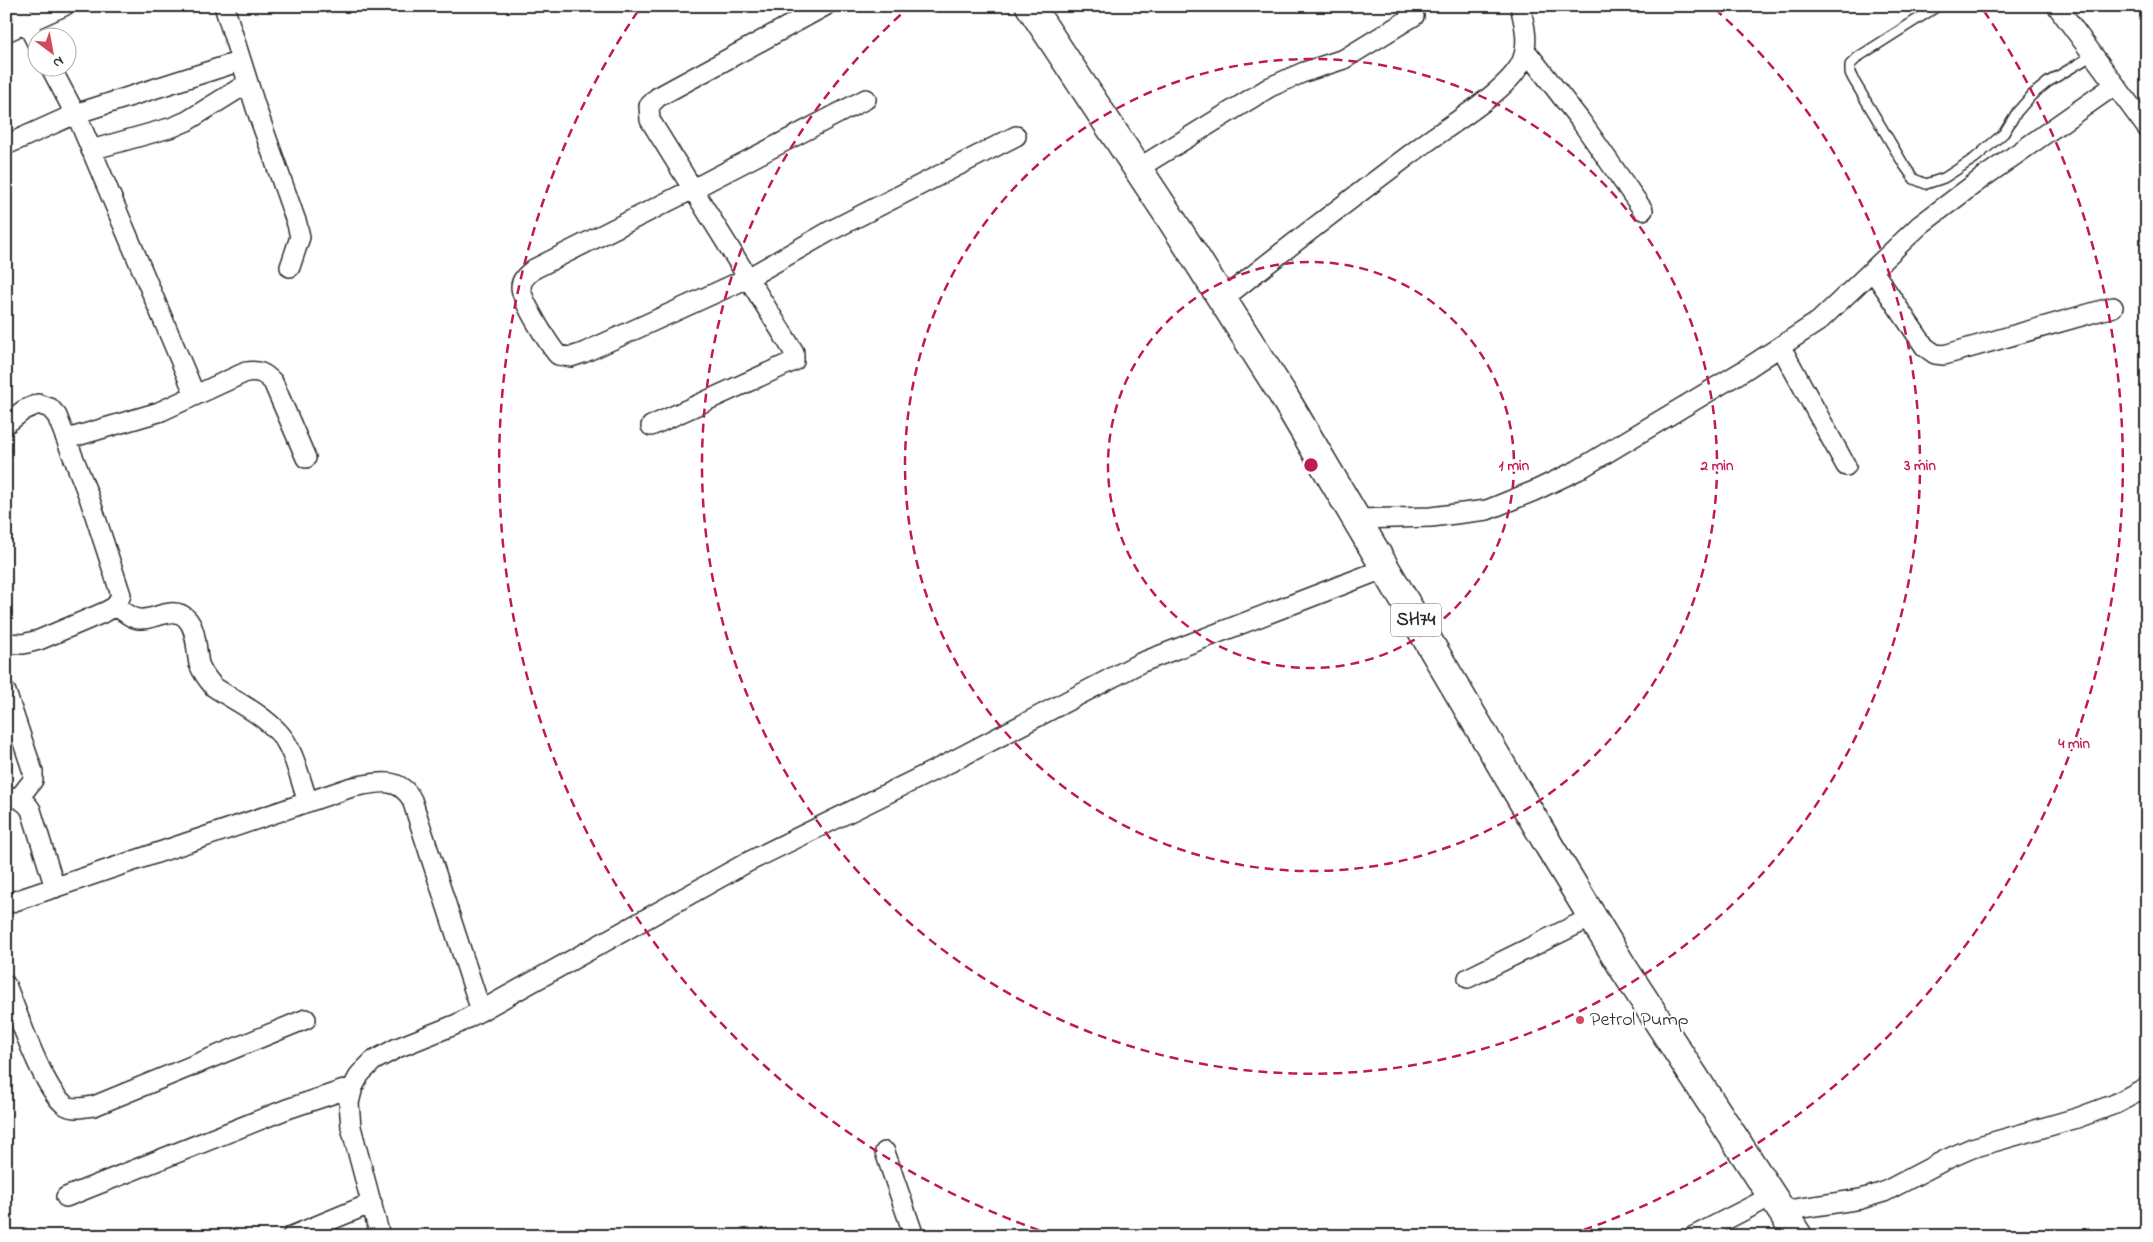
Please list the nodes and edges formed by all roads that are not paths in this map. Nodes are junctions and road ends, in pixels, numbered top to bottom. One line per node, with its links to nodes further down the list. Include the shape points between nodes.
1 (64, 6): 8 (street)
2 (224, 6): 14 (street)
3 (825, 6): 25 (street, via 658,97 649,106 650,120)
4 (1030, 6): 24 (highway, SH74)
5 (1520, 6): 12 (street)
6 (1938, 6): 13 (lane, via 1850,65 1853,79 1904,165 1914,179 1926,184 1944,178 1975,158 2004,134 2032,95)
7 (2057, 6): 13 (street)
8 (22, 15): 10 (street); 11 (street)
9 (1414, 16): 24 (street, via 1344,59 1270,87)
10 (29, 28)
11 (6, 32)
12 (1526, 51): 26 (street, via 1580,120); 30 (street, via 1507,81 1477,106 1309,230)
13 (2092, 55): 17 (street)
14 (241, 61): 16 (street); 19 (street)
15 (56, 78): 19 (street)
16 (248, 83): 23 (street, via 173,127); 27 (street, via 298,224 300,236)
17 (2115, 85): 20 (street); 28 (street, via 1920,225)
18 (866, 99): 25 (street)
19 (75, 114): 22 (street); 23 (street)
20 (2147, 128)
21 (1016, 136): 29 (street, via 830,231)
22 (6, 144)
23 (91, 150): 33 (street)
24 (1137, 169): 30 (highway, SH74)
25 (693, 189): 29 (street); 29 (street, via 544,262 523,279 524,297 551,347 558,355 571,357 583,354)
26 (1643, 210)
27 (290, 267)
28 (1873, 271): 31 (street, via 1925,347 1935,354 1944,355); 32 (street, via 1819,321)
29 (748, 278): 35 (street, via 794,352 794,361)
30 (1223, 299): 39 (highway, SH74)
31 (2113, 307)
32 (1781, 347): 38 (street); 39 (street, via 1664,420 1578,470 1534,491 1487,510 1431,517)
33 (195, 395): 36 (street, via 143,418); 37 (street, via 246,372 257,370 264,373 272,382)
34 (6, 424): 36 (street, via 38,404 50,408 57,416)
35 (651, 426)
36 (67, 440): 41 (street, via 121,595)
37 (306, 458)
38 (1846, 466)
39 (1358, 519): 40 (highway, SH74)
40 (1386, 568): 48 (highway, SH74); 51 (street, via 1140,663 949,763 748,862)
41 (116, 606): 42 (street, via 39,640 24,644); 45 (street, via 138,619 166,613 181,614 187,618 193,628 200,666 207,679 281,734)
42 (6, 643)
43 (6, 692): 44 (street, via 33,772 32,780)
44 (13, 797): 46 (street, via 27,804 31,810)
45 (308, 802): 46 (street); 51 (street, via 352,787 380,782 398,784 407,790)
46 (55, 888): 47 (street)
47 (6, 904)
48 (1592, 917): 49 (street); 59 (highway, SH74)
49 (1468, 978)
50 (6, 985): 52 (street)
51 (481, 1011): 54 (street, via 373,1061)
52 (12, 1016): 53 (street, via 53,1093 64,1105 78,1109 94,1106)
53 (306, 1019)
54 (353, 1087): 57 (street); 58 (street, via 349,1103 351,1127)
55 (2147, 1087): 59 (street, via 2115,1104 2077,1118 1972,1148 1884,1192 1861,1199)
56 (885, 1152): 62 (street)
57 (66, 1196)
58 (372, 1202): 60 (street); 61 (street)
59 (1777, 1204): 63 (street); 64 (highway, SH74)
60 (292, 1236)
61 (380, 1236)
62 (914, 1236)
63 (1694, 1236)
64 (1798, 1236)

